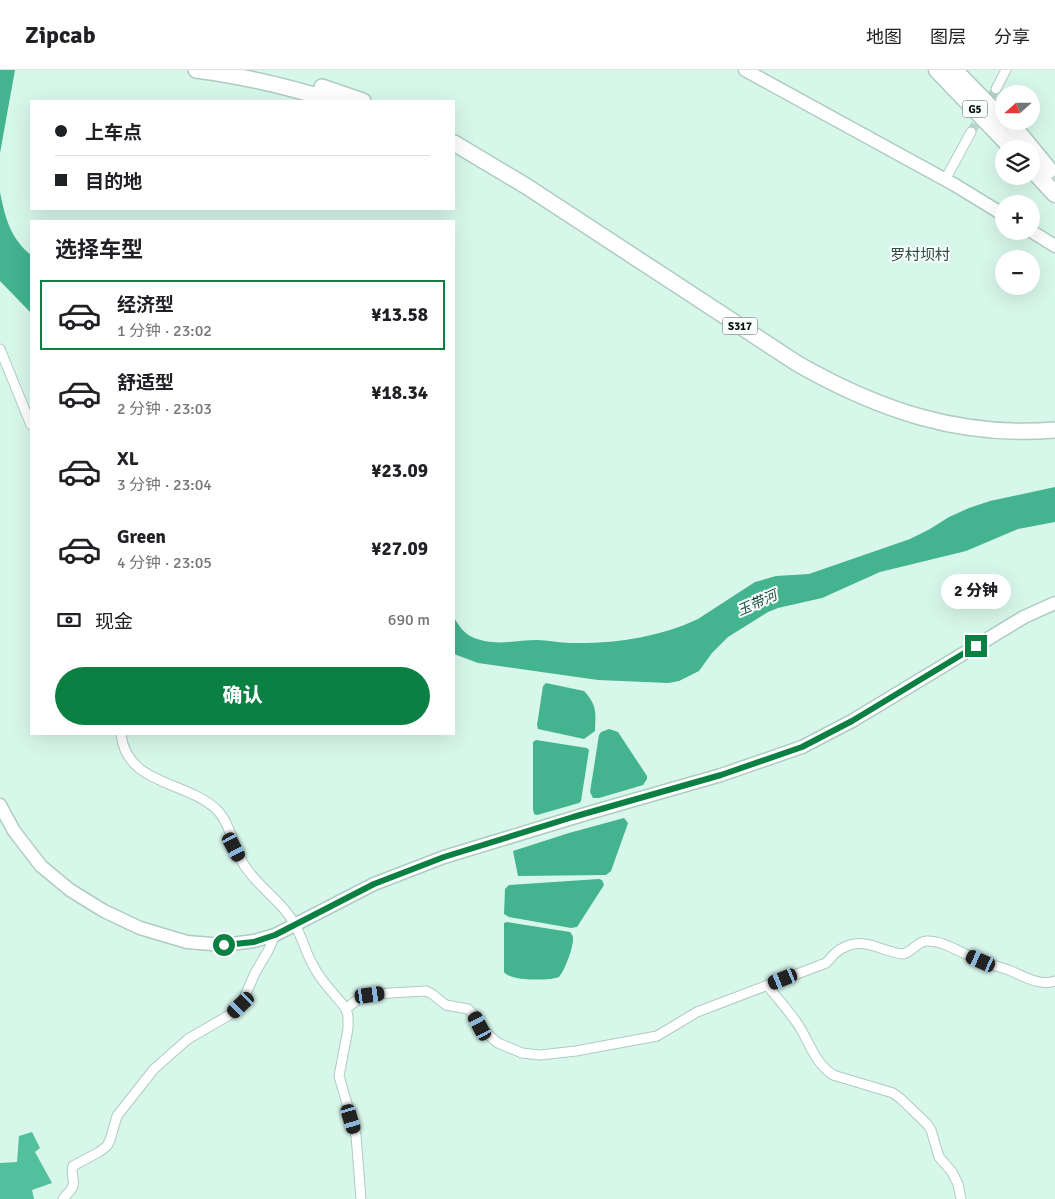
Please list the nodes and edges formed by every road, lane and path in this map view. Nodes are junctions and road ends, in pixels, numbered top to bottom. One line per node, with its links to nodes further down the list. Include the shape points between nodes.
1 (196, 70): 10 (main road, via 268,82)
2 (258, 70): 11 (main road, via 308,82)
3 (745, 70): 22 (street)
4 (930, 70): 15 (highway)
5 (937, 70): 15 (highway, G5)
6 (954, 70): 15 (highway, G5)
7 (966, 70): 12 (highway)
8 (1006, 70): 9 (street)
9 (998, 85)
10 (331, 100)
11 (360, 100)
12 (995, 104)
13 (1016, 130): 20 (highway)
14 (972, 132): 22 (street)
15 (1006, 132): 16 (highway, G5)
16 (1018, 140)
17 (455, 144): 29 (main road, S317, via 534,191 798,364 838,386 897,411 954,426 1005,431)
18 (455, 155): 30 (main road, S317, via 521,194 792,373 834,395 893,420 952,436 1015,442)
19 (1040, 159): 20 (highway, G5)
20 (1052, 173)
21 (1040, 178): 23 (highway)
22 (946, 180): 24 (street)
23 (1055, 194)
24 (995, 210)
25 (1040, 237): 26 (street)
26 (1055, 246)
27 (0, 349): 28 (street)
28 (30, 423)
29 (1055, 430)
30 (1055, 440)
31 (1055, 603): 34 (street, via 1024,617 860,717 802,747 721,775 444,857 374,884)
32 (121, 735): 34 (street, via 124,749 133,763 217,811 244,864)
33 (0, 805): 35 (street, via 25,847 48,872 70,890 118,918 168,937 196,943 240,944)
34 (295, 925): 35 (street); 38 (street, via 314,967)
35 (275, 935): 39 (street, via 241,1005 188,1039 149,1074 117,1116 107,1146 73,1166 73,1185)
36 (1055, 981): 37 (street, via 1034,982 929,941 903,954 870,943 852,943 826,963)
37 (767, 986): 38 (street, via 696,1012 657,1036 540,1055 522,1053 498,1043 484,1032 468,1009 446,1005 426,991 370,995 358,999); 41 (street, via 798,1024 824,1069 895,1094 927,1124 940,1157 958,1184)
38 (346, 1009): 40 (street, via 348,1029 339,1076 356,1135)
39 (63, 1199)
40 (361, 1199)
41 (961, 1199)

